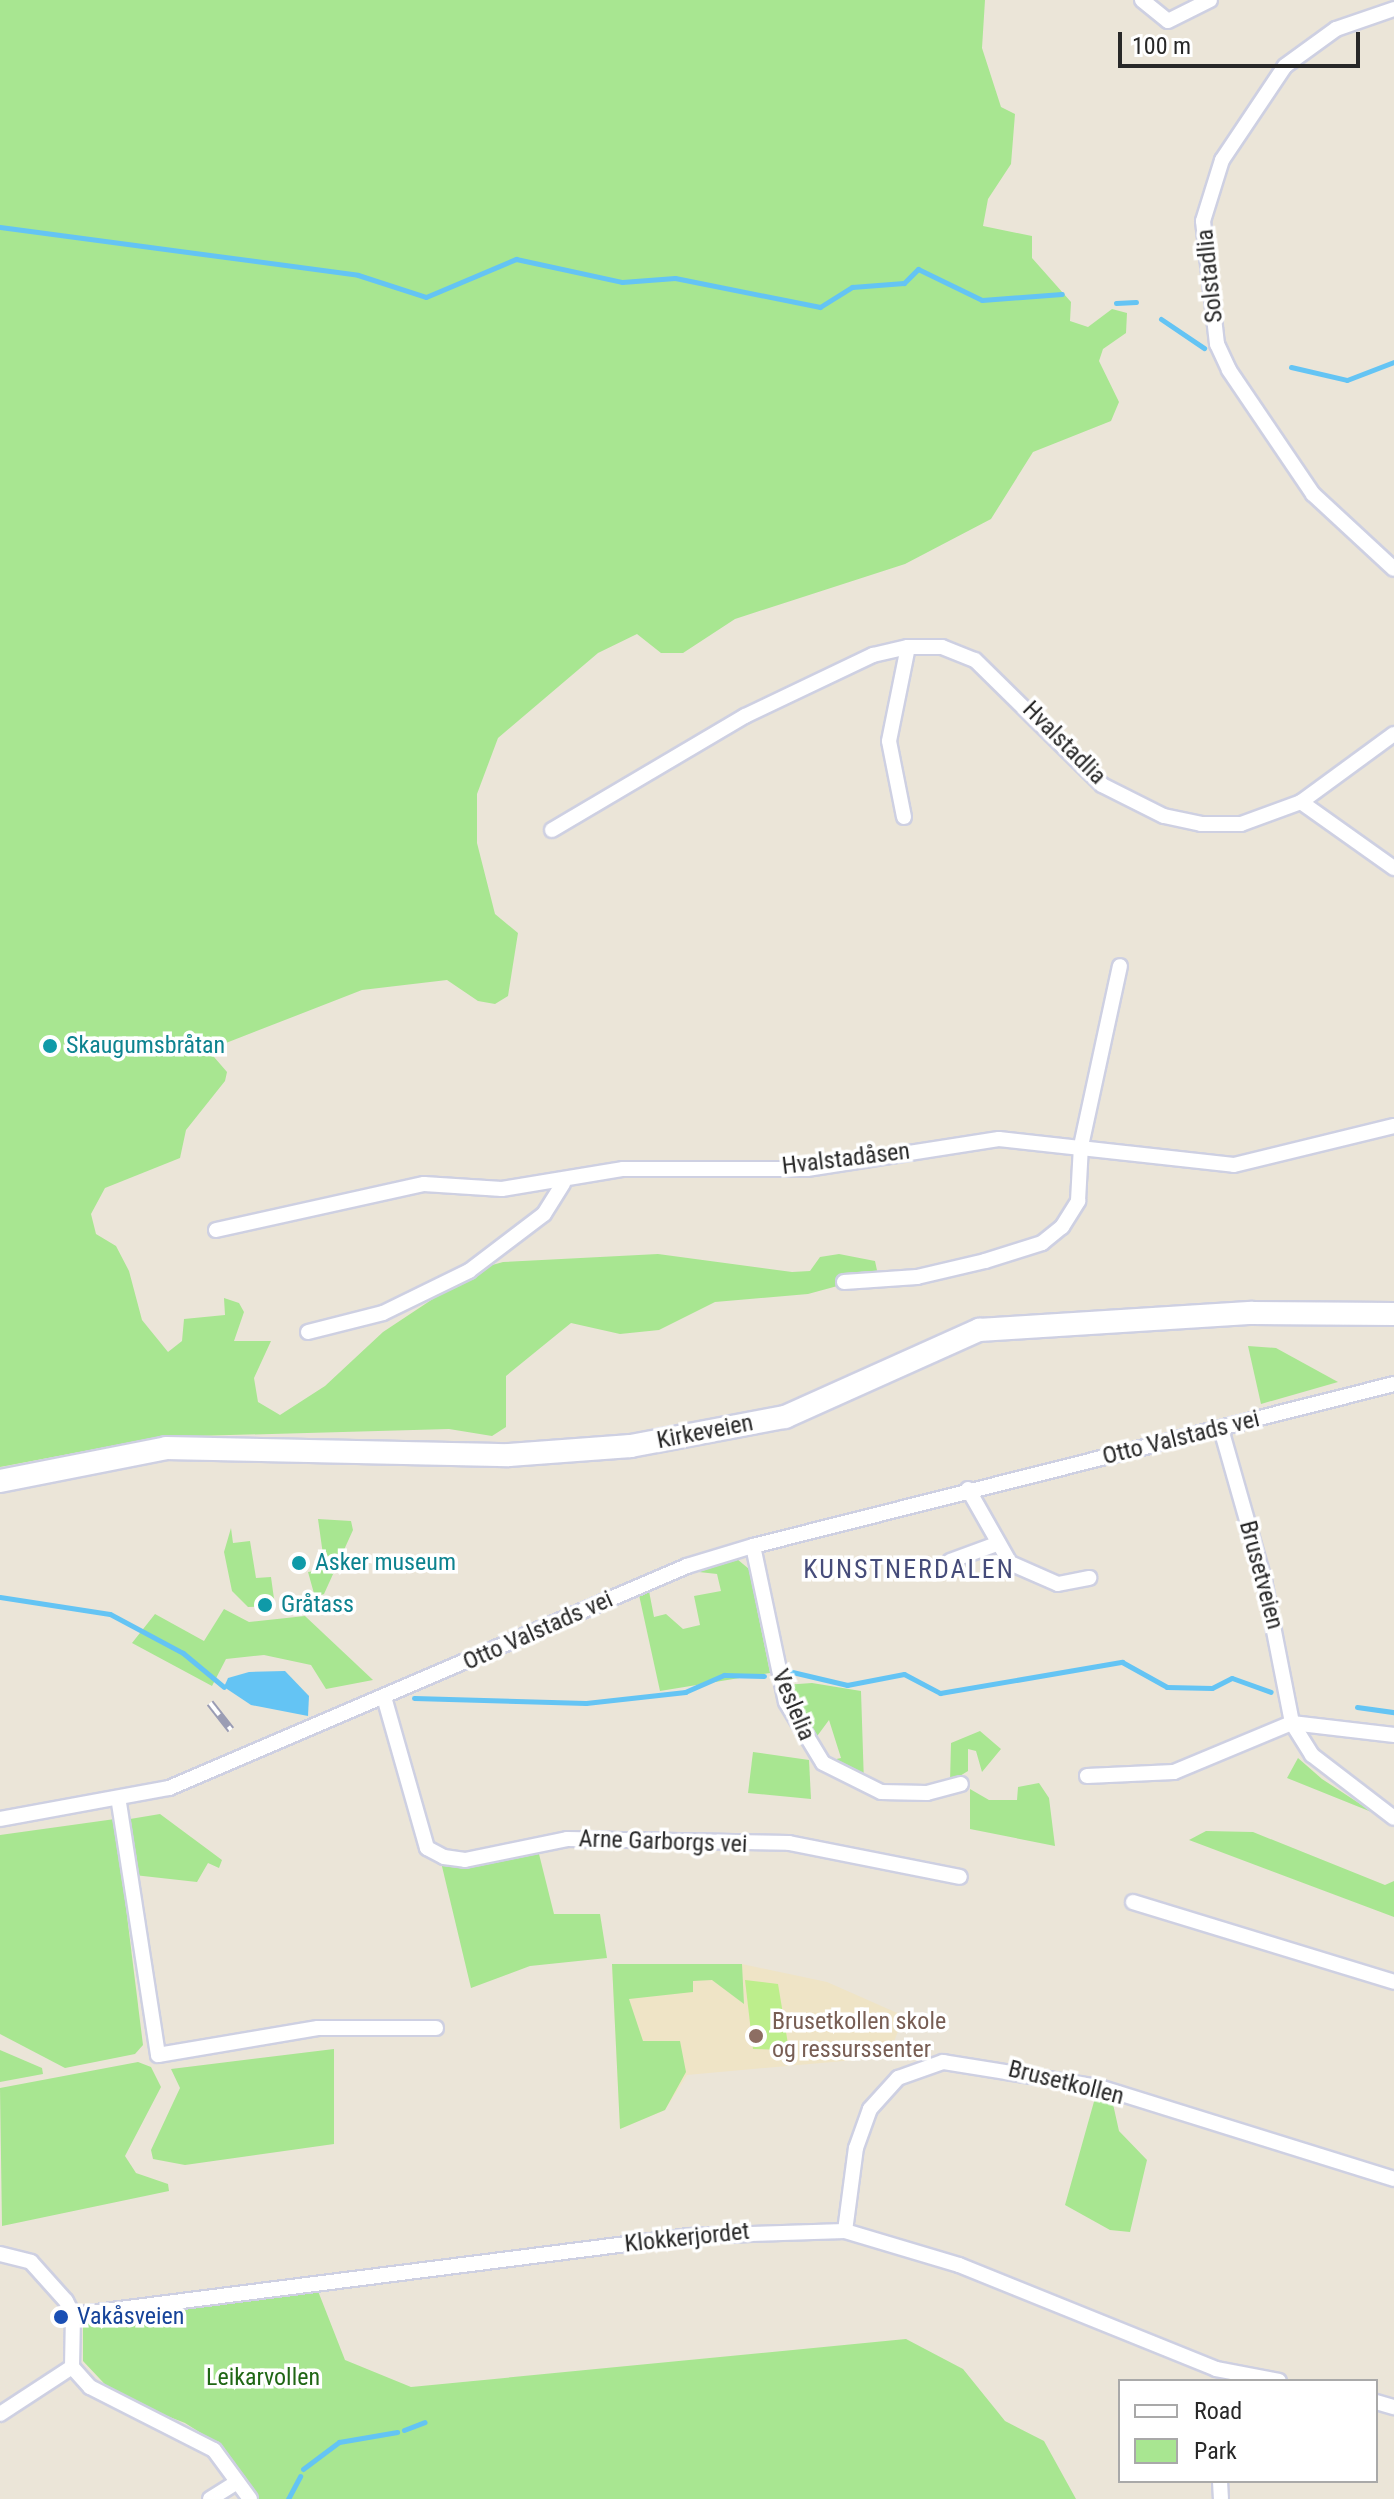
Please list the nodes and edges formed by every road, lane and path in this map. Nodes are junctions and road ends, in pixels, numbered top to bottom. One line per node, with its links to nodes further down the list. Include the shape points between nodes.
1 (1142, 0): 2 (street, via 1168,21)
2 (1210, 0)
3 (1388, 6): 4 (street, Solstadlia, via 1336,29 1285,66 1222,160 1203,237 1217,344 1229,370 1277,432 1313,494)
4 (1394, 569)
5 (908, 647): 7 (street, Hvalstadlia, via 942,647 975,660 1102,785 1164,816 1241,824); 8 (street, via 889,741); 9 (street, Hvalstadlia, via 873,655 745,716)
6 (1394, 734): 7 (street, Hvalstadlia)
7 (1301, 802): 10 (street)
8 (904, 817)
9 (552, 830)
10 (1394, 868)
11 (1120, 966): 13 (street)
12 (1394, 1126): 13 (street, Hvalstadåsen, via 1234,1165 1188,1165)
13 (1081, 1146): 14 (street, Hvalstadåsen, via 999,1139 807,1169 651,1167); 16 (street, via 1072,1215 1042,1243 917,1277)
14 (563, 1183): 15 (street, Hvalstadåsen, via 374,1191); 18 (street, via 544,1214 469,1271 383,1313)
15 (216, 1230)
16 (844, 1282)
17 (1394, 1314): 21 (main road, Kirkeveien, via 1252,1313 979,1330 785,1417 631,1446 509,1455 166,1448)
18 (308, 1332)
19 (1394, 1384): 20 (street, Otto Valstads vei)
20 (1221, 1429): 22 (street, Otto Valstads vei); 28 (street, Brusetveien, via 1264,1580)
21 (0, 1481)
22 (968, 1489): 23 (street); 24 (street, Otto Valstads vei)
23 (994, 1545): 25 (street); 26 (street, via 1034,1578 1058,1584)
24 (753, 1546): 27 (street, Otto Valstads vei); 31 (street, Veslelia, via 786,1702 823,1763 850,1783 881,1792 927,1793)
25 (950, 1561)
26 (1089, 1578)
27 (384, 1697): 32 (street, Otto Valstads vei); 35 (street, Arne Garborgs vei, via 427,1848 444,1857 465,1860 567,1839 789,1843)
28 (1292, 1723): 29 (street); 30 (street, via 1174,1772); 33 (street, Brusetveien, via 1312,1755)
29 (1394, 1735)
30 (1087, 1776)
31 (961, 1784)
32 (119, 1803): 34 (street, Otto Valstads vei); 38 (street, via 158,2055 318,2028)
33 (1394, 1818)
34 (0, 1819)
35 (960, 1877)
36 (1133, 1902): 37 (street)
37 (1394, 1982)
38 (436, 2028)
39 (1394, 2179): 40 (street, Brusetkollen, via 1099,2087 943,2062 898,2078 870,2109 856,2148)
40 (845, 2231): 42 (street, Klokkerjordet, via 689,2236); 44 (street, Klokkerjordet, via 959,2265)
41 (0, 2254): 42 (street, via 31,2262)
42 (73, 2315): 43 (street)
43 (72, 2367): 46 (street); 47 (street, via 114,2402 214,2450)
44 (1216, 2375): 45 (street, Klokkerjordet)
45 (1258, 2379)
46 (0, 2414)
47 (237, 2482): 48 (street); 49 (street)
48 (210, 2499)
49 (250, 2499)

